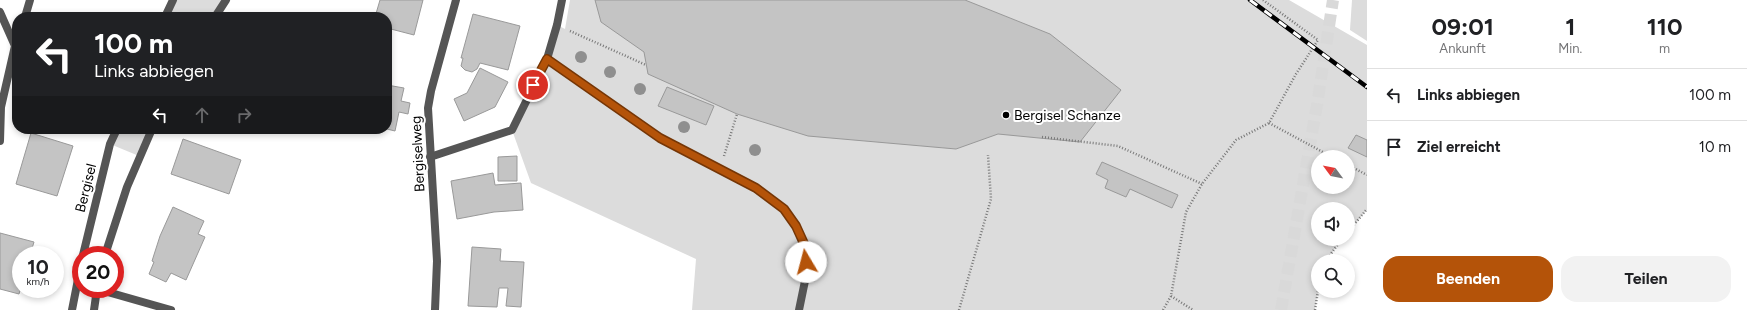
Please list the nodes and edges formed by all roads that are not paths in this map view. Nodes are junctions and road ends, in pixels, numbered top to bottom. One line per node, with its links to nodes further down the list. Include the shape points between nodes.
1 (30, 0): 7 (street)
2 (172, 0): 8 (street)
3 (226, 0): 9 (street)
4 (456, 0): 16 (street, Bergiselweg, via 429,99)
5 (562, 0): 11 (street)
6 (0, 12): 10 (street)
7 (26, 12)
8 (167, 12)
9 (218, 12)
10 (12, 36)
11 (547, 59): 16 (street, via 512,130); 26 (street, via 660,138 756,188 784,209 796,226 806,248 806,276)
12 (12, 60): 15 (street, via 0,107)
13 (115, 134): 17 (street, Bergisel)
14 (150, 134): 18 (street, via 127,187)
15 (0, 141)
16 (430, 157): 25 (street, Bergiselweg, via 437,261)
17 (85, 246)
18 (108, 246)
19 (124, 297): 24 (street)
20 (74, 298): 22 (street)
21 (96, 298): 23 (street)
22 (72, 310)
23 (94, 310)
24 (171, 310)
25 (435, 310)
26 (799, 310)

